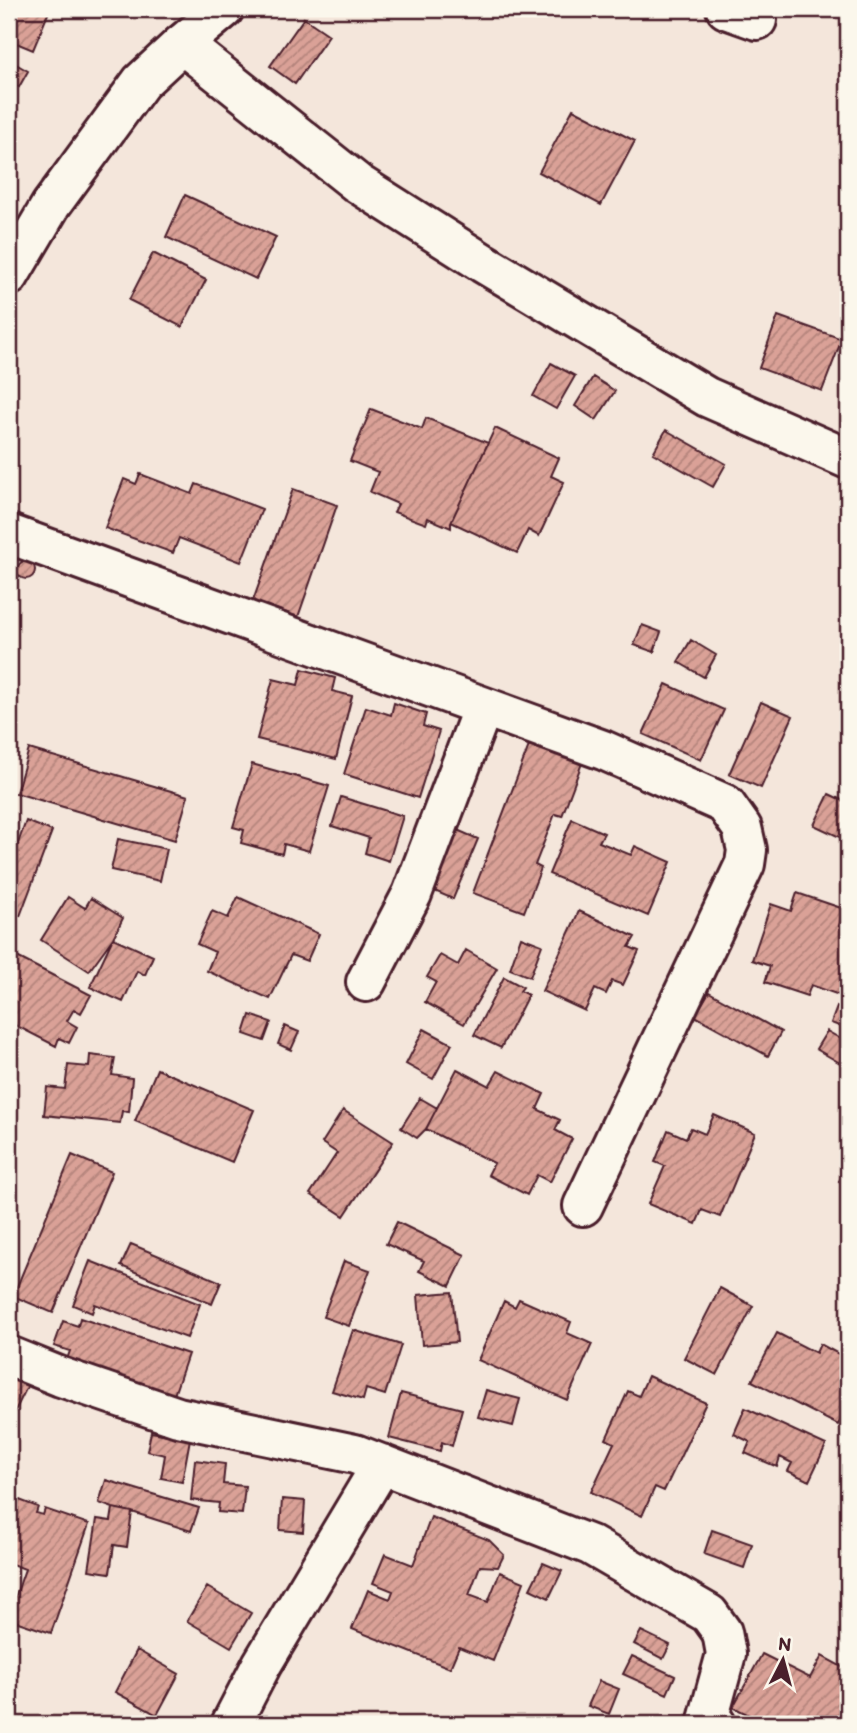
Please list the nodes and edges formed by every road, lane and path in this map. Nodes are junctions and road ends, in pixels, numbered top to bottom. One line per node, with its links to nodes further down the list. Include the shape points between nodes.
1 (224, 9): 2 (street)
2 (182, 44): 3 (street, via 141,82 51,205); 4 (street, via 357,183 484,263 707,397)
3 (9, 276)
4 (848, 459)
5 (9, 534): 6 (street)
6 (483, 707): 7 (street, via 412,894); 8 (street, via 603,750 725,804 742,828 747,850 745,864)
7 (366, 982)
8 (583, 1206)
9 (9, 1356): 10 (street, via 178,1417 355,1454)
10 (382, 1464): 11 (street, via 590,1545 709,1614 722,1632 726,1654); 12 (street)
11 (711, 1723)
12 (231, 1724)

